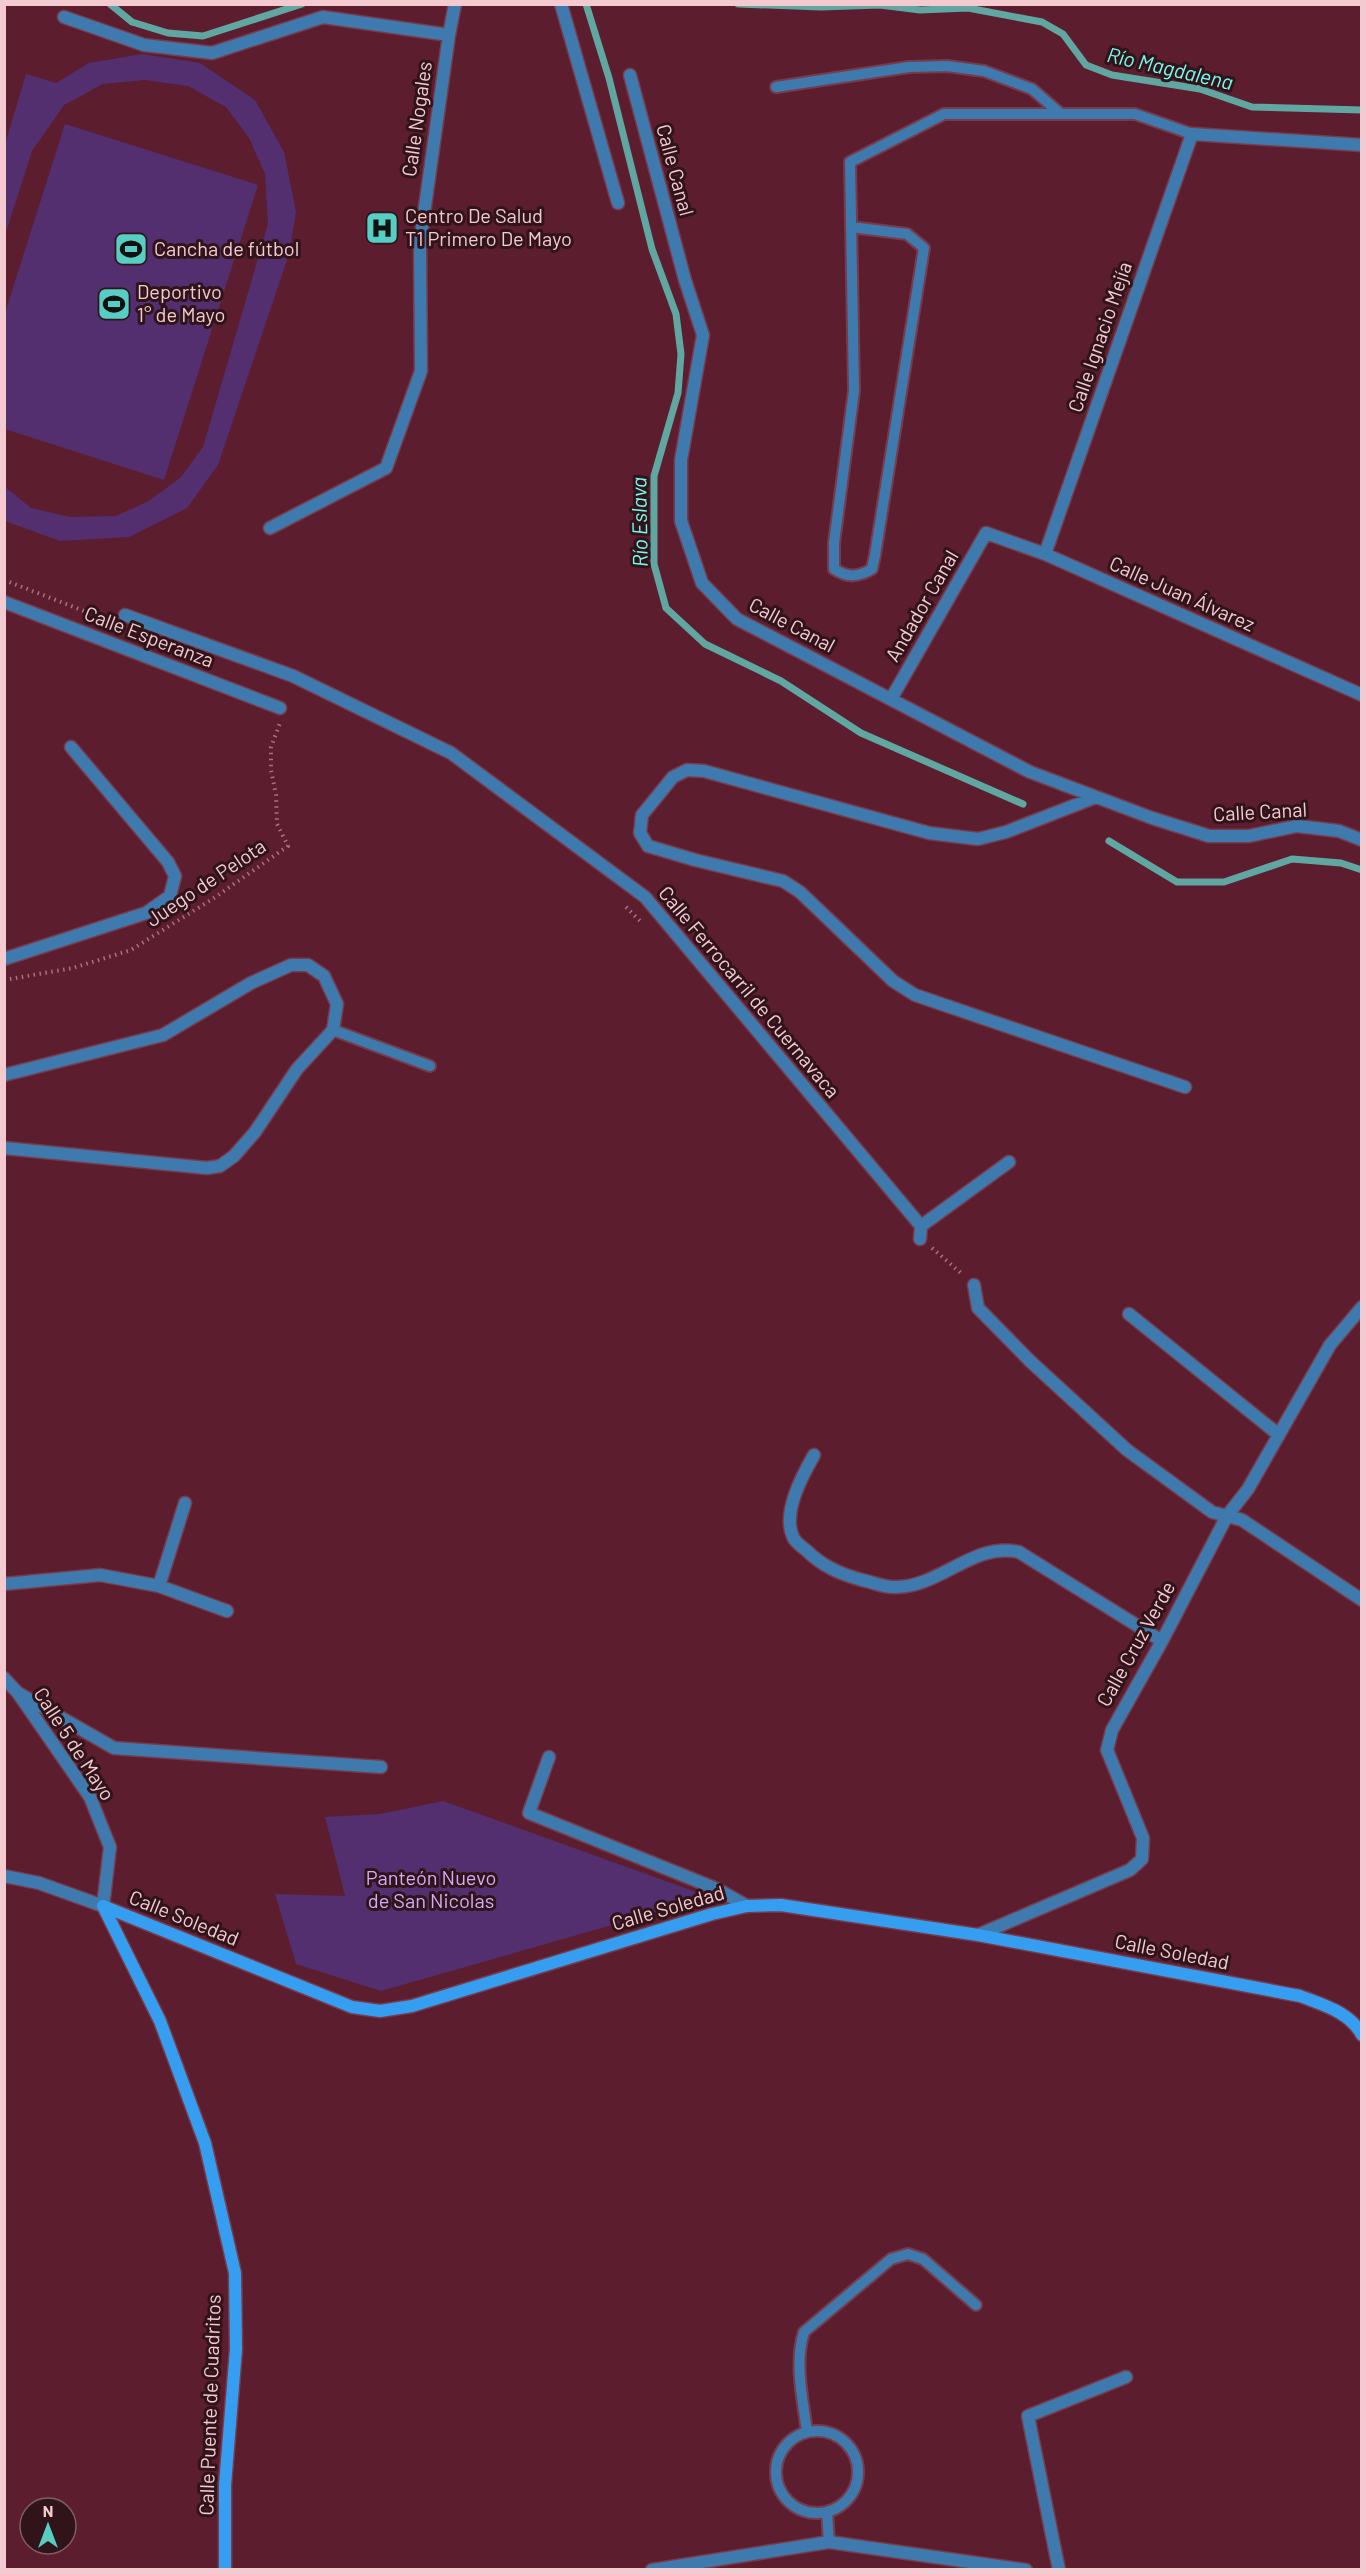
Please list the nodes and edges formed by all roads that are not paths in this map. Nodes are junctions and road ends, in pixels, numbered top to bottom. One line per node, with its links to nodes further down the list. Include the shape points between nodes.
1 (455, 4): 4 (street, Calle Nogales)
2 (561, 4): 10 (street)
3 (64, 17): 4 (street, via 144,45 212,53 323,17)
4 (448, 35): 12 (street, Calle Nogales, via 420,242 421,371 386,468)
5 (630, 75): 18 (street, Calle Canal, via 703,334 681,460 681,521 702,583 737,619)
6 (776, 87): 7 (lane, via 909,67 947,66 984,71 1032,89)
7 (1061, 114): 8 (lane, via 1135,114); 11 (lane, via 944,114 850,162)
8 (1192, 134): 9 (street); 14 (street, Calle Ignacio Mejía)
9 (1362, 145)
10 (618, 203)
11 (851, 227): 11 (lane, via 907,234 924,248 872,569 860,576 844,575 834,569 854,391)
12 (270, 528)
13 (986, 533): 14 (street, Calle Juan Álvarez); 18 (street, Andador Canal)
14 (1045, 554): 17 (street, Calle Juan Álvarez)
15 (4, 602): 19 (street, Calle Esperanza)
16 (125, 615): 30 (street, Calle Ferrocarril de Cuernavaca, via 293,676 451,753 645,897)
17 (1362, 695)
18 (891, 699): 21 (street, Calle Canal, via 1030,772)
19 (281, 714)
20 (70, 747): 23 (street, via 168,862 175,876 170,896 146,913)
21 (1096, 797): 22 (street, Calle Canal, via 1209,836 1249,836 1297,826 1339,831); 27 (street, via 978,839 929,832 704,771 687,770 673,777 642,815 640,832 648,846 783,881 800,892 893,981 915,995)
22 (1362, 840)
23 (7, 954)
24 (333, 1030): 25 (lane); 26 (street, via 337,1004 324,976 308,964 291,964 163,1035); 28 (street, via 297,1069 255,1132 220,1166 207,1168)
25 (430, 1066)
26 (4, 1075)
27 (1185, 1087)
28 (4, 1148)
29 (1009, 1162): 30 (street)
30 (921, 1226): 31 (street)
31 (920, 1239)
32 (974, 1285): 38 (street, via 978,1308 1127,1450 1212,1512)
33 (1362, 1307): 35 (street, Calle Cruz Verde, via 1330,1345)
34 (1129, 1314): 35 (street)
35 (1279, 1435): 38 (street, Calle Cruz Verde, via 1248,1489)
36 (814, 1455): 43 (street, via 800,1480 790,1514 793,1537 820,1564 894,1587 925,1582 992,1550 1007,1549 1019,1552)
37 (185, 1503): 40 (street)
38 (1227, 1516): 41 (street, via 1242,1520); 43 (street, Calle Cruz Verde)
39 (4, 1584): 40 (street, via 100,1575)
40 (159, 1586): 42 (street)
41 (1362, 1600)
42 (227, 1611)
43 (1162, 1641): 51 (street, Calle Cruz Verde, via 1112,1730 1107,1750 1143,1838 1142,1859 1130,1870)
44 (4, 1678): 45 (street, Calle 5 de Mayo)
45 (18, 1693): 47 (street, via 114,1748); 49 (street, Calle 5 de Mayo, via 90,1797 110,1847)
46 (549, 1757): 50 (street, via 529,1813 717,1889)
47 (381, 1767)
48 (4, 1876): 49 (street, Calle Soledad, via 39,1883)
49 (103, 1906): 50 (street, Calle Soledad, via 352,2007 380,2011 412,2006); 58 (street, Calle Puente de Cuadritos, via 160,2021 205,2143 235,2273 236,2349 225,2485)
50 (747, 1906): 51 (street, Calle Soledad, via 782,1905)
51 (978, 1935): 52 (street, Calle Soledad, via 1300,1996 1341,2013)
52 (1360, 2031)
53 (975, 2305): 55 (lane, via 922,2259 908,2254 891,2259 804,2332 800,2368)
54 (1125, 2377): 61 (street, via 1029,2416)
55 (807, 2432): 56 (lane, via 835,2435 855,2455 856,2484 840,2506); 56 (lane, via 783,2448 775,2475 787,2501 812,2513)
56 (827, 2512): 57 (lane)
57 (829, 2542): 59 (street); 60 (street)
58 (225, 2570)
59 (652, 2570)
60 (1026, 2570)
61 (1059, 2570)

